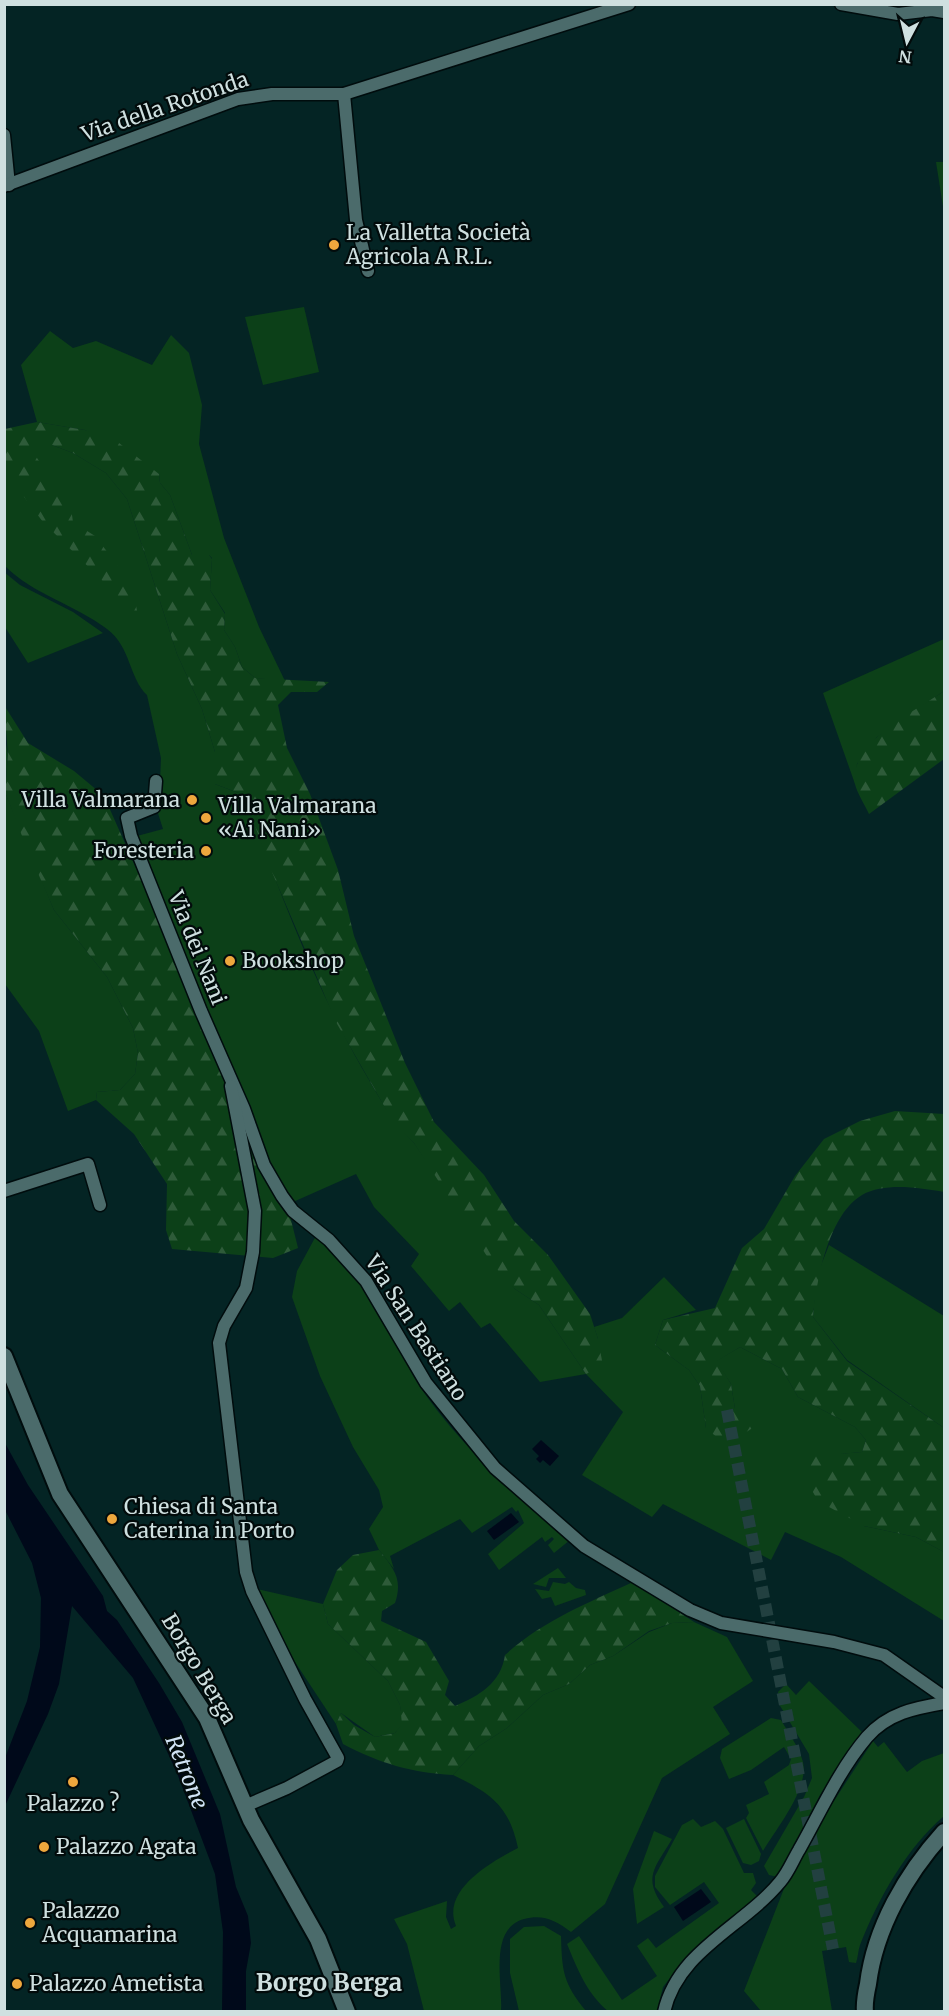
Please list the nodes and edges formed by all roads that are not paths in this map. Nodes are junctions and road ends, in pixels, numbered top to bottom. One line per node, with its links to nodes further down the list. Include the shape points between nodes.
1 (629, 4): 4 (street, Via della Rotonda)
2 (841, 4): 3 (street, via 898,14)
3 (938, 9)
4 (344, 94): 6 (street, Via della Rotonda, via 272,94 238,99 37,180); 7 (street, via 357,220)
5 (4, 135): 6 (street)
6 (7, 186)
7 (368, 271)
8 (156, 781): 9 (street, Via dei Nani, via 154,807 126,818)
9 (230, 1076): 13 (street, Via San Bastiano, via 264,1165 293,1211 329,1240 366,1281 426,1383 471,1441 559,1526 612,1565 705,1617 884,1655); 15 (street, via 255,1211 246,1288 224,1326 219,1344 243,1551 252,1591 338,1758 287,1788)
10 (4, 1191): 11 (street, via 88,1164)
11 (100, 1205)
12 (4, 1356): 15 (main road, Borgo Berga, via 60,1494 207,1718)
13 (945, 1697)
14 (945, 1703): 18 (street, via 898,1713 868,1736 837,1782 782,1880 689,1963 673,1983)
15 (245, 1806): 17 (main road, Borgo Berga, via 318,1939)
16 (945, 1832): 19 (main road, via 892,1906 871,1957)
17 (346, 2012)
18 (664, 2012)
19 (865, 2012)

